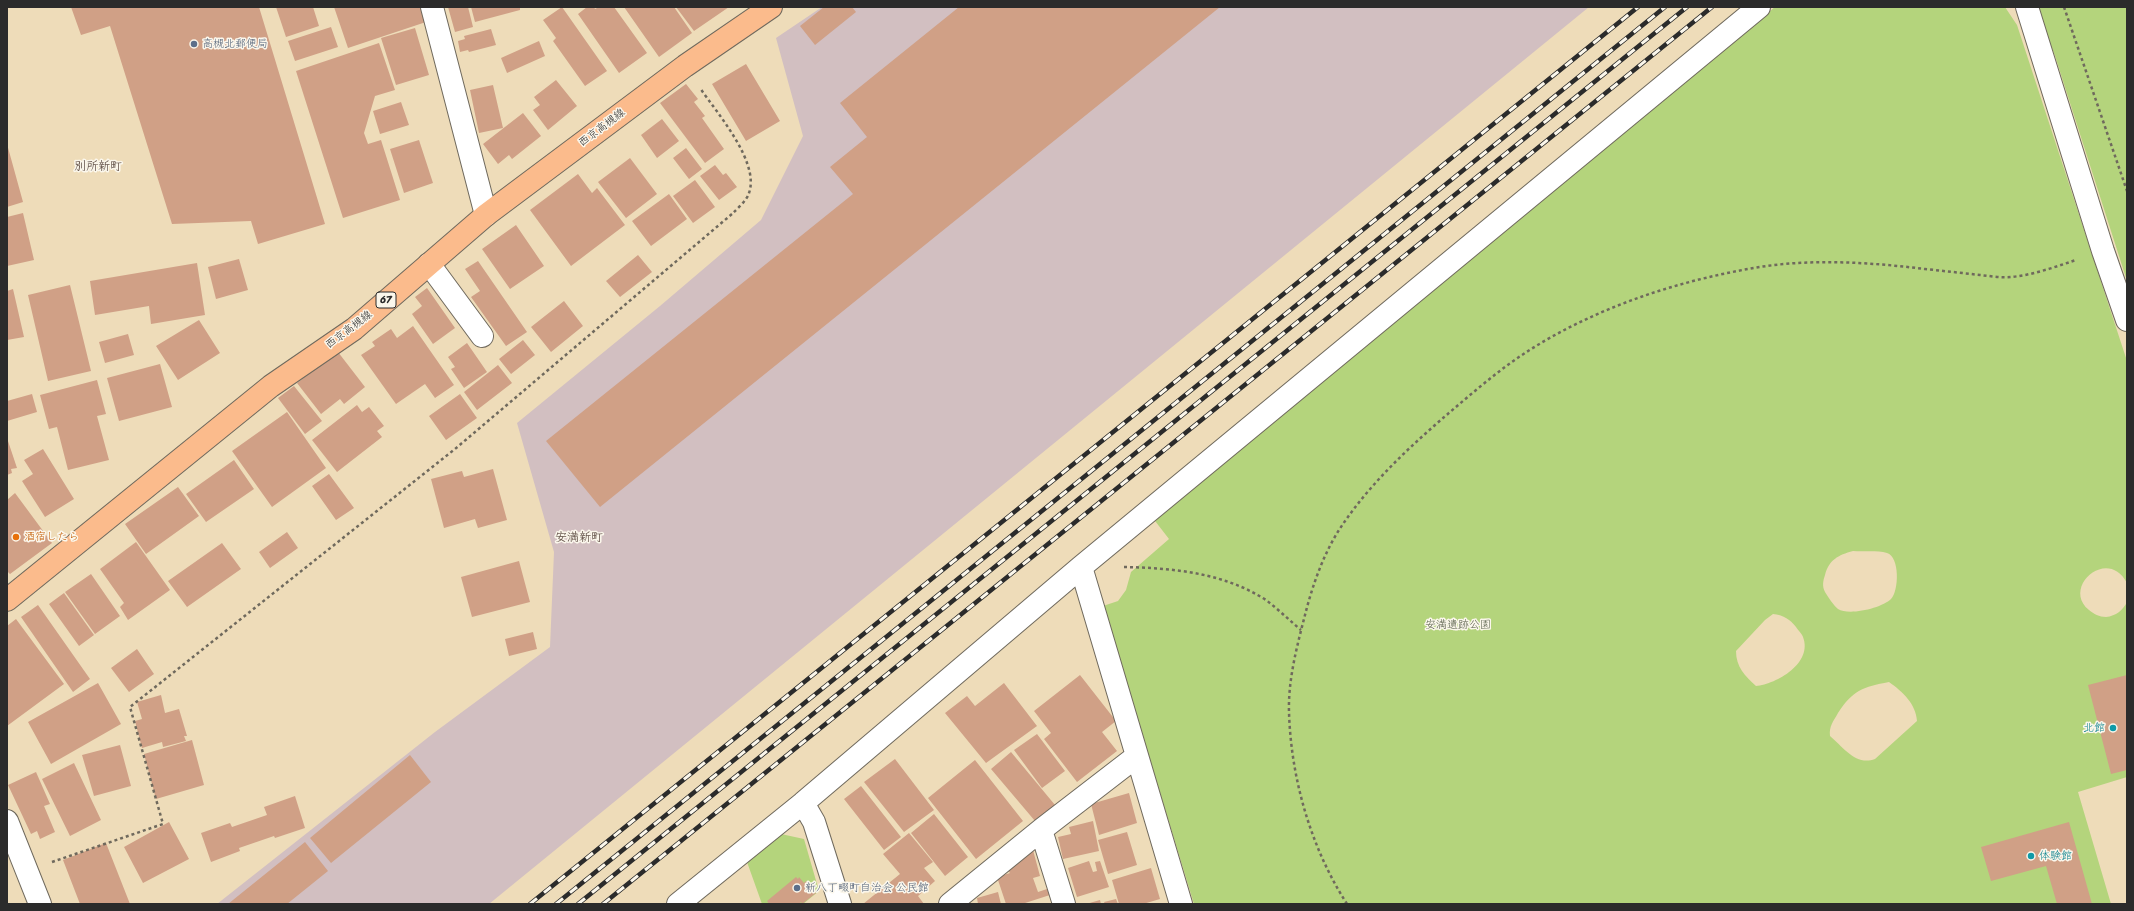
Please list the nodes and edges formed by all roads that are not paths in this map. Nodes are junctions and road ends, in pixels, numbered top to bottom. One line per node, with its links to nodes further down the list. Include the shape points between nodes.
1 (432, 7): 5 (street)
2 (771, 7): 5 (main road, 西京高槻線 / 67, via 685,66)
3 (1759, 7): 9 (street)
4 (2027, 7): 7 (street, via 2103,252)
5 (486, 215): 6 (main road, 西京高槻線 / 67)
6 (428, 264): 8 (street); 10 (main road, 西京高槻線 / 67, via 354,329 272,386)
7 (2127, 320)
8 (482, 336)
9 (1081, 567): 11 (street); 12 (street)
10 (7, 600)
11 (1137, 756): 14 (street); 20 (street)
12 (803, 803): 16 (street); 17 (street, via 814,822)
13 (7, 821): 15 (street)
14 (1041, 830): 18 (street); 19 (street)
15 (40, 904)
16 (678, 904)
17 (840, 904)
18 (950, 904)
19 (1064, 904)
20 (1181, 904)

